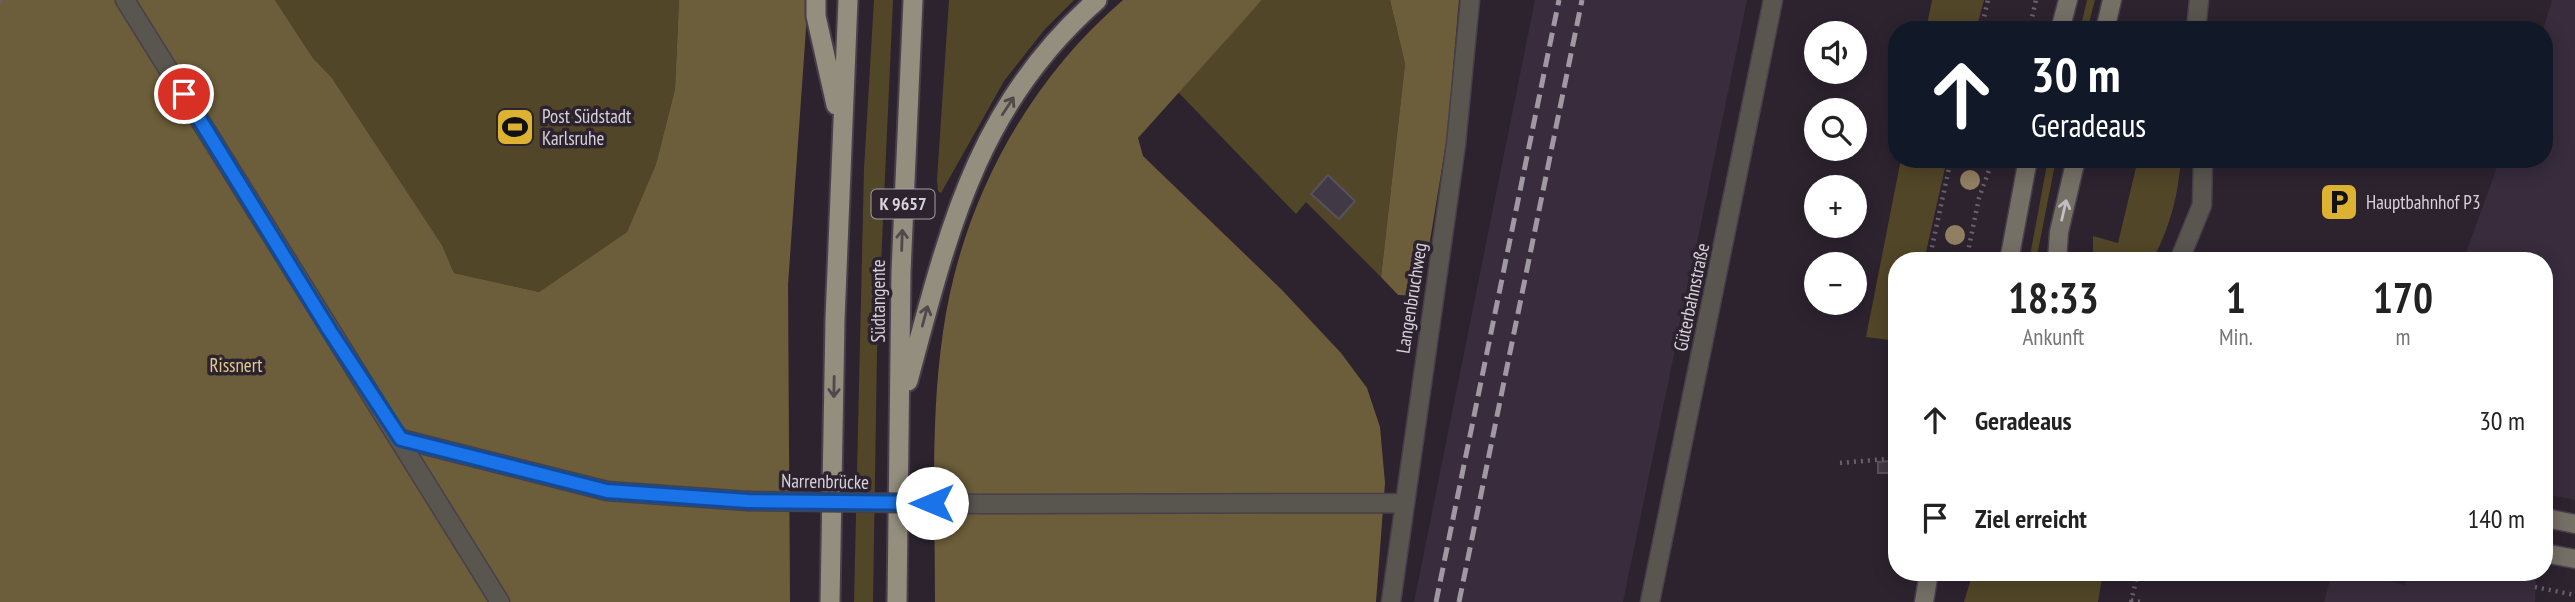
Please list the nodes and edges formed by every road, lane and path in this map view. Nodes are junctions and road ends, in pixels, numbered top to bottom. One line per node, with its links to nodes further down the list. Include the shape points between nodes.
1 (125, 0): 30 (street)
2 (816, 0): 18 (highway)
3 (848, 0): 18 (highway)
4 (914, 0): 29 (highway, Südtangente / K 9657, one-way to 4, via 901,272)
5 (1097, 0): 29 (highway, one-way to 5, via 959,201 987,141 1031,70)
6 (1469, 0): 33 (street, Langenbruchweg, via 1456,144)
7 (1773, 0): 47 (street, Güterbahnstraße)
8 (1988, 0): 13 (path)
9 (2036, 0): 14 (path)
10 (2068, 0): 15 (main road)
11 (2112, 0): 16 (main road)
12 (2199, 0): 17 (street)
13 (1983, 21)
14 (2031, 21)
15 (2062, 21)
16 (2107, 21)
17 (2197, 21)
18 (841, 132): 44 (highway, one-way to 44)
19 (1949, 168): 24 (path)
20 (1990, 168): 25 (path)
21 (2026, 168): 26 (main road)
22 (2074, 168): 27 (main road, one-way to 22)
23 (2203, 168): 28 (street, via 2202,205)
24 (1931, 252)
25 (1968, 252)
26 (2011, 252)
27 (2058, 252)
28 (2183, 252)
29 (901, 406): 45 (highway, Südtangente / K 9657)
30 (401, 439): 33 (street, Narrenbrücke, bridge, via 607,491 748,501); 43 (street)
31 (1888, 459): 32 (path)
32 (1840, 463)
33 (1404, 502): 46 (street, Langenbruchweg)
34 (2553, 519): 35 (main road)
35 (2575, 524)
36 (2553, 555): 37 (main road)
37 (2575, 559)
38 (1928, 581): 48 (main road)
39 (2136, 581): 42 (path)
40 (2535, 587): 41 (path)
41 (2575, 595)
42 (2131, 601): 49 (path)
43 (500, 602)
44 (830, 602)
45 (897, 602)
46 (1391, 602)
47 (1650, 602)
48 (1924, 602)
49 (2141, 602)

